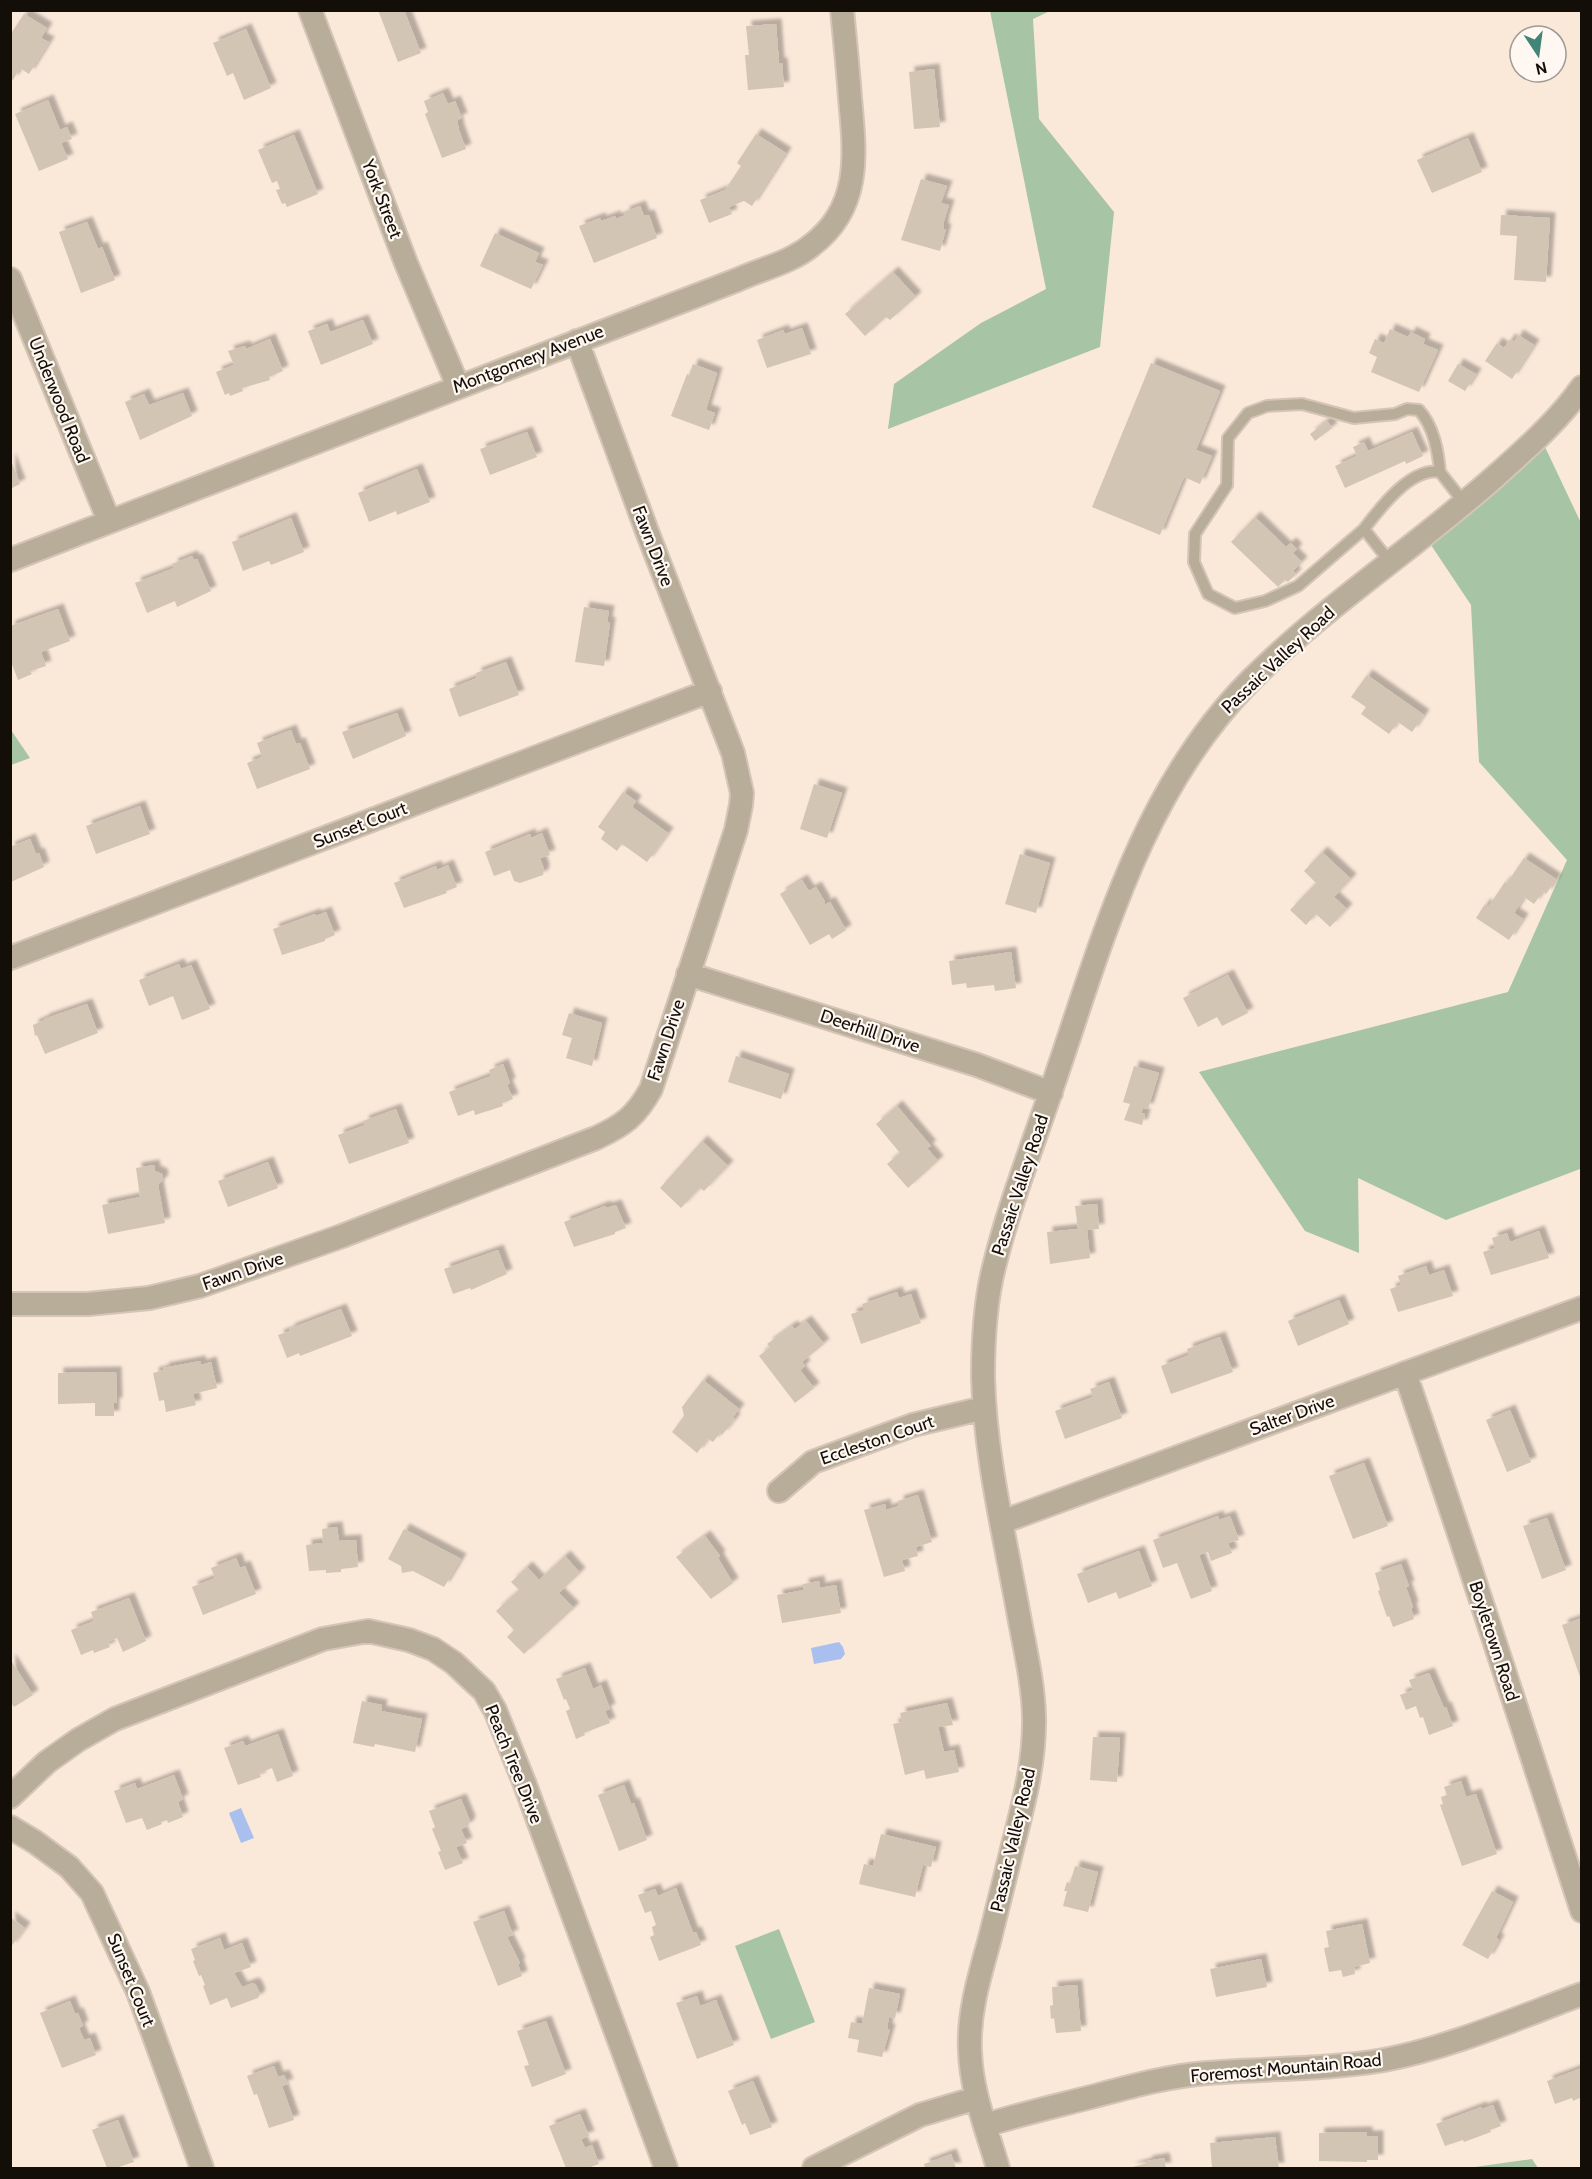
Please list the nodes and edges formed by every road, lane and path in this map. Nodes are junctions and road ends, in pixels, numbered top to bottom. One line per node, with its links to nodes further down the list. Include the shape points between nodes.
1 (310, 10): 5 (street, York Street, via 406,263)
2 (842, 10): 4 (street, Montgomery Avenue, via 855,159 847,197 829,230 800,254)
3 (10, 279): 9 (street, Underwood Road)
4 (577, 340): 5 (street, Montgomery Avenue); 13 (street, Fawn Drive)
5 (458, 386): 9 (street, Montgomery Avenue)
6 (1581, 387): 8 (street, Passaic Valley Road, via 1534,442)
7 (1440, 472): 8 (lane); 10 (lane, via 1418,477 1389,497); 10 (lane, via 1438,449 1419,410 1354,418 1302,405 1267,405 1248,413 1227,438 1227,485 1195,534 1194,562 1208,594 1235,608 1265,601 1298,586)
8 (1465, 504): 12 (street, Passaic Valley Road)
9 (110, 521): 11 (street, Montgomery Avenue)
10 (1364, 529): 12 (lane)
11 (10, 560)
12 (1390, 562): 16 (street, Passaic Valley Road, via 1250,681 1189,756 1124,879)
13 (710, 691): 14 (street, Sunset Court); 15 (street, Fawn Drive, via 741,780 741,805)
14 (10, 958)
15 (688, 974): 16 (street, Deerhill Drive, via 977,1065); 17 (street, Fawn Drive, via 651,1089 619,1127 342,1236 200,1286 149,1298 88,1304)
16 (1050, 1093): 20 (street, Passaic Valley Road, via 992,1270 985,1320)
17 (10, 1304)
18 (1581, 1308): 19 (street, Salter Drive)
19 (1405, 1373): 22 (street, Salter Drive); 25 (street, Boyletown Road)
20 (984, 1408): 21 (street, Eccleston Court, via 913,1425 813,1462); 22 (street, Passaic Valley Road)
21 (779, 1491)
22 (1002, 1522): 27 (street, Passaic Valley Road, via 1030,1677 1033,1753 1028,1790 973,2001 969,2049)
23 (10, 1797): 30 (street, Peach Tree Drive, via 47,1762 115,1719 323,1639 368,1631 433,1649 484,1691 495,1710)
24 (10, 1827): 29 (street, Sunset Court, via 69,1867 92,1893 138,1992)
25 (1581, 1911)
26 (1581, 1994): 28 (street, Foremost Mountain Road, via 1421,2052 1319,2067 1205,2073 1163,2080)
27 (977, 2098): 28 (street, Passaic Valley Road); 31 (street, via 920,2115)
28 (986, 2125): 32 (street, Passaic Valley Road)
29 (201, 2169)
30 (666, 2169)
31 (814, 2169)
32 (998, 2169)

